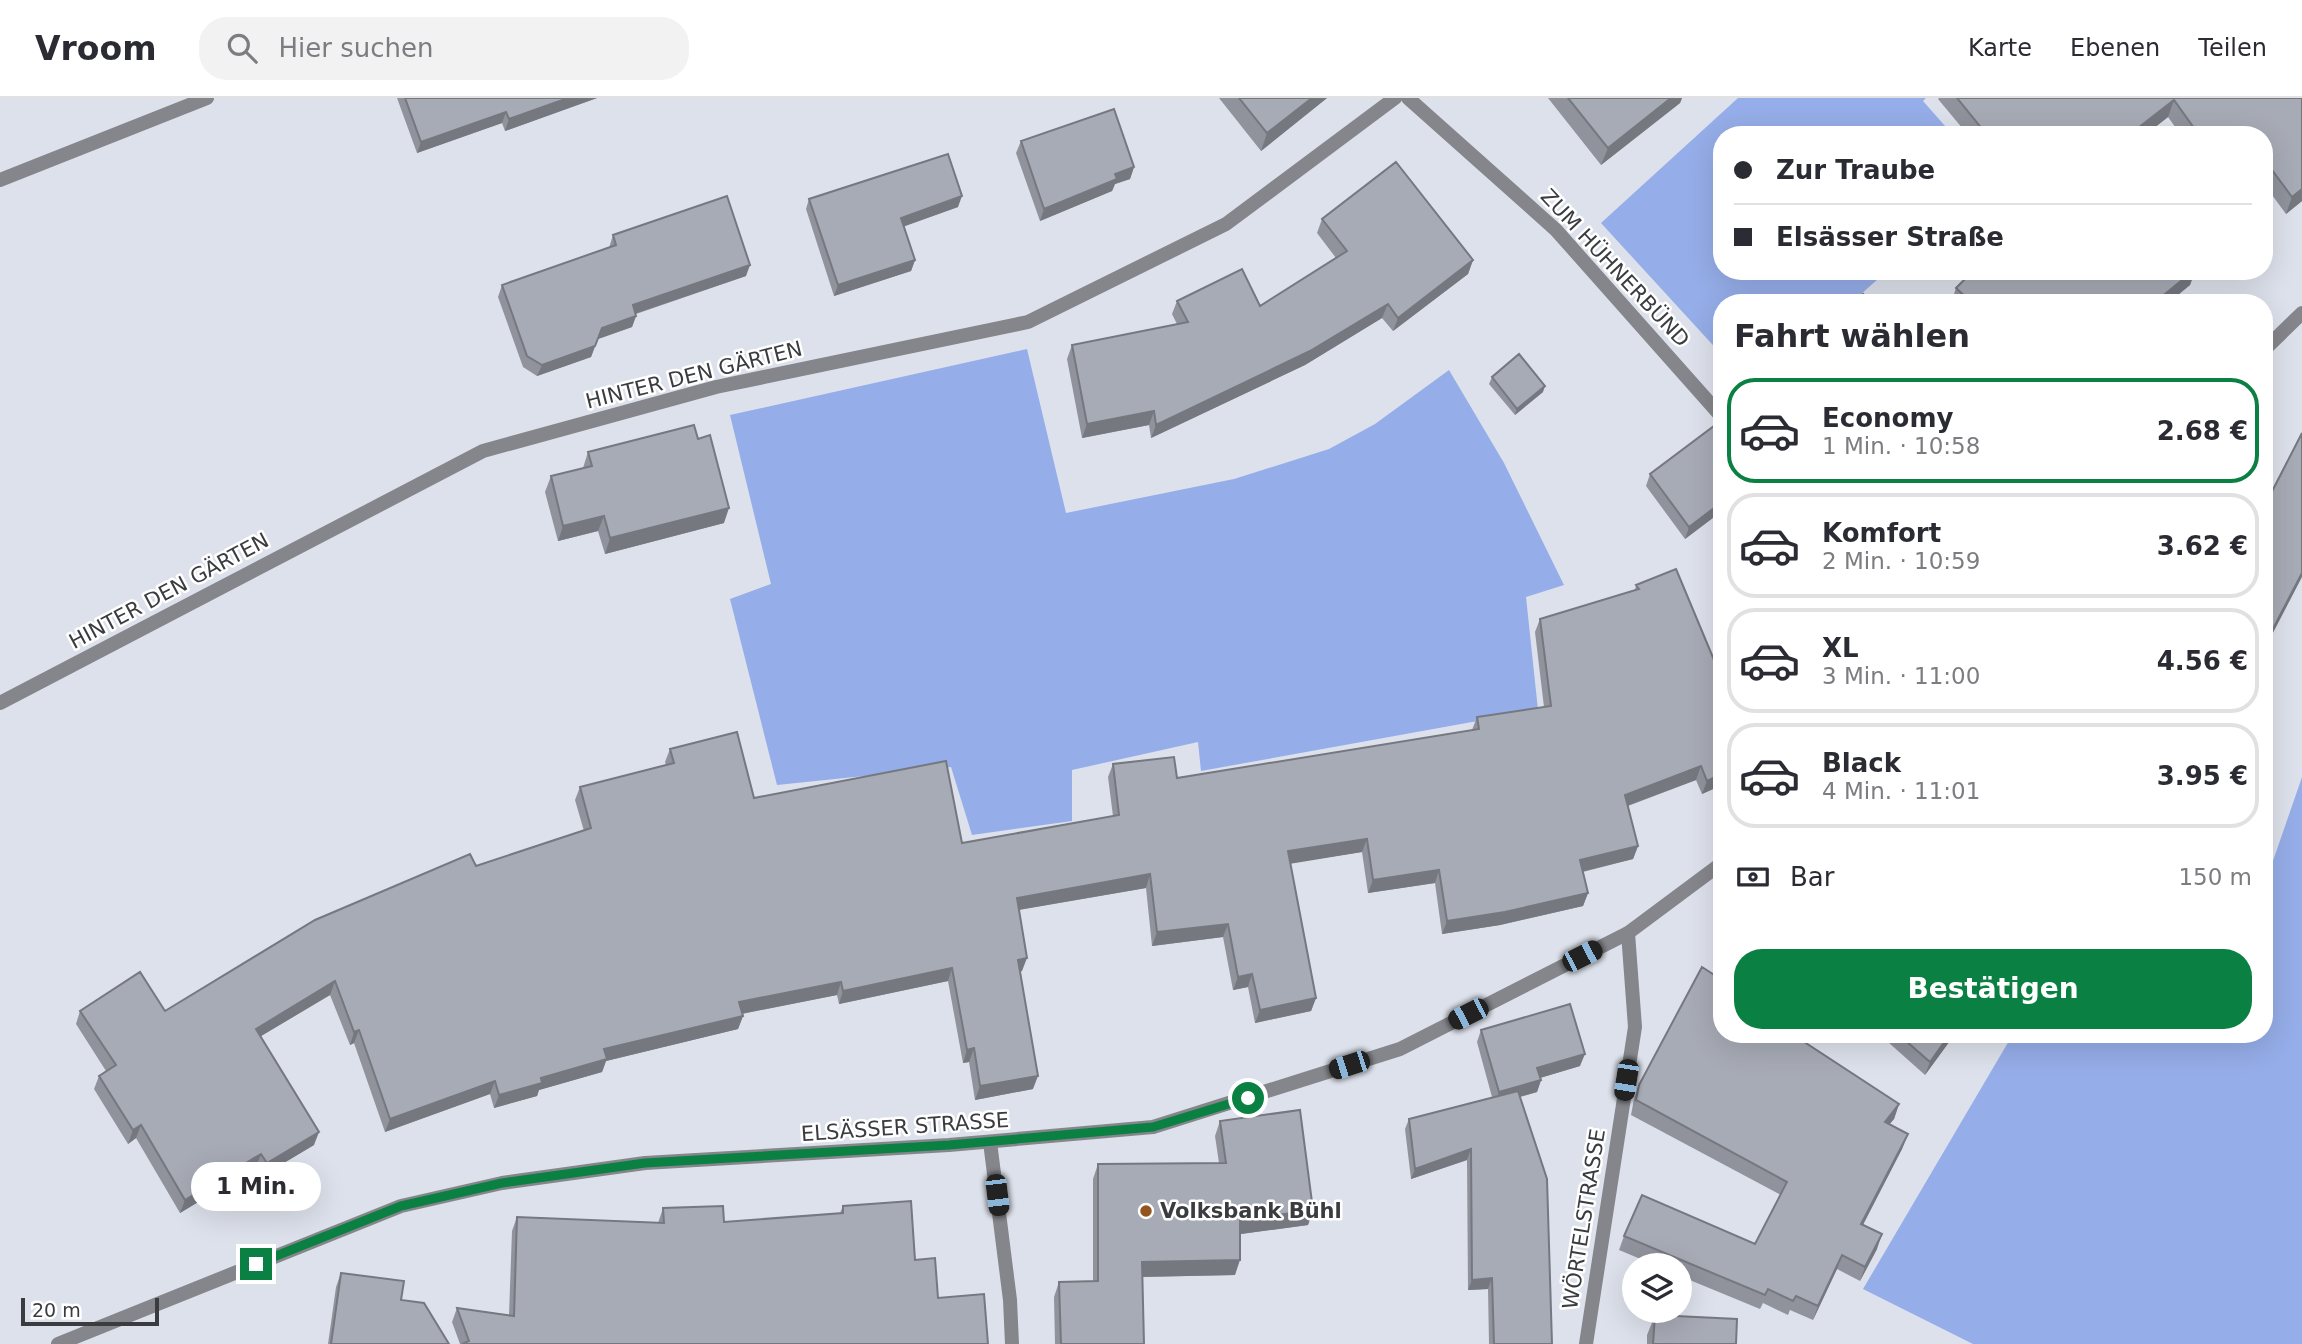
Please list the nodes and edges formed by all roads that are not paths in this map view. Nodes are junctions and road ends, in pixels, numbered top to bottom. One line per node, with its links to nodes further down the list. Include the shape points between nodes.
1 (207, 98): 4 (street)
2 (1395, 98): 8 (street, HINTER DEN GÄRTEN, via 1226,224 1028,322 716,387 483,451)
3 (1408, 98): 7 (street, ZUM HÜHNERBÜND, via 1556,230)
4 (0, 180)
5 (2302, 313): 6 (street)
6 (2273, 341)
7 (1713, 407)
8 (0, 703)
9 (1713, 870): 10 (street, ELSÄSSER STRASSE)
10 (1628, 933): 11 (street, ELSÄSSER STRASSE, via 1400,1049 1153,1127); 14 (street, WÖRTELSTRASSE, via 1635,1027)
11 (990, 1142): 12 (street, ELSÄSSER STRASSE, via 645,1163 502,1183 401,1206); 13 (street)
12 (58, 1344)
13 (1012, 1344)
14 (1586, 1344)

